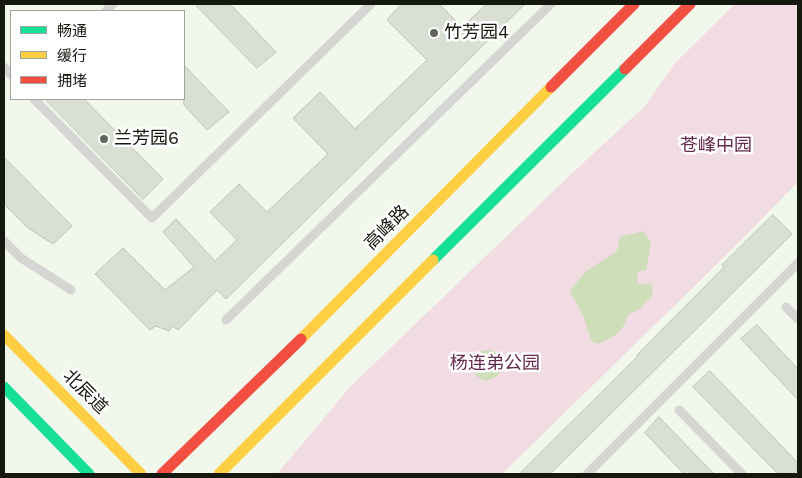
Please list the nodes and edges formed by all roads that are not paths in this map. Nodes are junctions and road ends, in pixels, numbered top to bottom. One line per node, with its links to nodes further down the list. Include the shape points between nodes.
1 (371, 4): 5 (lane, via 152,218)
2 (551, 4): 11 (lane)
3 (690, 4): 18 (main road)
4 (631, 5): 17 (main road, 高峰路, via 306,335)
5 (35, 100)
6 (4, 241): 8 (lane, via 21,258)
7 (798, 263): 19 (lane)
8 (71, 290)
9 (786, 307): 10 (lane)
10 (798, 319)
11 (226, 320)
12 (4, 335): 16 (main road, 北辰道)
13 (4, 387): 15 (main road)
14 (679, 410): 20 (lane)
15 (89, 474)
16 (141, 474)
17 (162, 474)
18 (219, 474)
19 (587, 474)
20 (742, 474)

